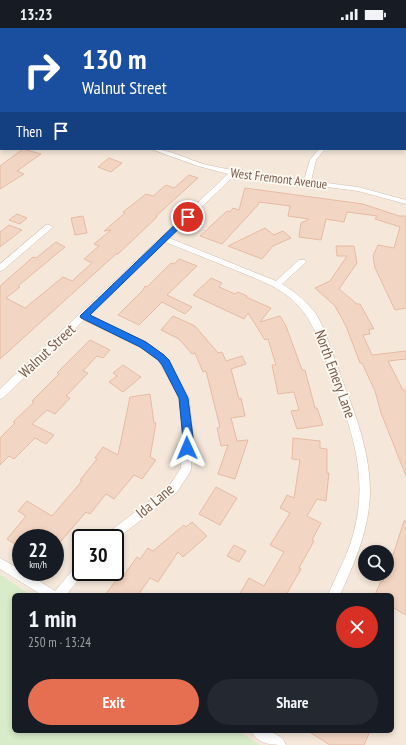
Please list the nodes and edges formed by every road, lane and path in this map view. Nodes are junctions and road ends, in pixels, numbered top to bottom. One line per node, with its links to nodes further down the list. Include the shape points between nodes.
1 (157, 150): 3 (street, West Fremont Avenue)
2 (321, 150): 4 (street, via 313,160)
3 (233, 173): 4 (street, West Fremont Avenue); 7 (street, Walnut Street)
4 (307, 182): 5 (street, West Fremont Avenue, via 358,189)
5 (406, 202)
6 (49, 227): 9 (street)
7 (165, 239): 10 (street, North Emery Lane); 11 (street, Walnut Street)
8 (302, 262): 10 (street)
9 (0, 268)
10 (277, 284): 18 (street, North Emery Lane, via 305,306 318,324 360,441 365,490 363,512 351,557)
11 (84, 316): 12 (street, Walnut Street); 13 (street, Ida Lane, via 143,345 161,357 184,398 188,437 186,470 173,489)
12 (0, 396)
13 (121, 529)
14 (0, 563): 16 (street)
15 (72, 580): 17 (street)
16 (49, 593)
17 (61, 593)
18 (335, 593)
19 (264, 733): 20 (street)
20 (280, 745)

